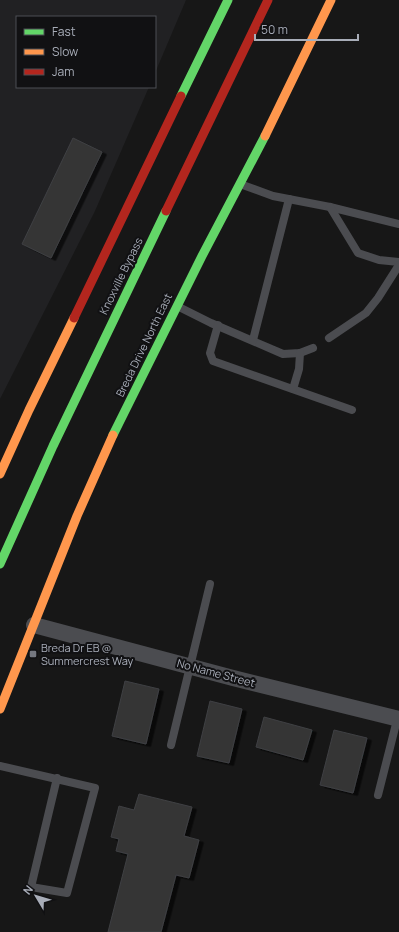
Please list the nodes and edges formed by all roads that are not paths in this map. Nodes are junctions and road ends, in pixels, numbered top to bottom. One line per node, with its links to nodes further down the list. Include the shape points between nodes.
1 (228, 0): 17 (main road)
2 (268, 0): 18 (main road, Knoxville Bypass, via 53,446)
3 (331, 0): 4 (main road, Breda Drive North East)
4 (240, 183): 5 (lane, via 273,196); 9 (main road, Breda Drive North East)
5 (289, 199): 6 (lane); 12 (lane)
6 (330, 207): 7 (lane); 8 (lane, via 358,253)
7 (399, 224)
8 (399, 263): 11 (lane, via 366,313)
9 (177, 306): 10 (lane); 20 (main road, Breda Drive North East, via 117,426)
10 (218, 326): 12 (lane); 15 (lane, via 210,353 213,361)
11 (329, 338)
12 (253, 340): 14 (lane, via 283,354)
13 (313, 348): 14 (lane)
14 (300, 353): 15 (lane)
15 (293, 390): 16 (lane)
16 (352, 410)
17 (0, 474)
18 (0, 564)
19 (210, 584): 21 (lane)
20 (34, 624): 21 (street, No Name Street); 22 (main road, Breda Drive North East)
21 (190, 667): 23 (street, No Name Street); 24 (lane)
22 (0, 709)
23 (398, 717): 27 (lane)
24 (171, 745)
25 (0, 766): 26 (lane)
26 (57, 778): 26 (lane, via 31,887 67,893 95,788)
27 (378, 795)

